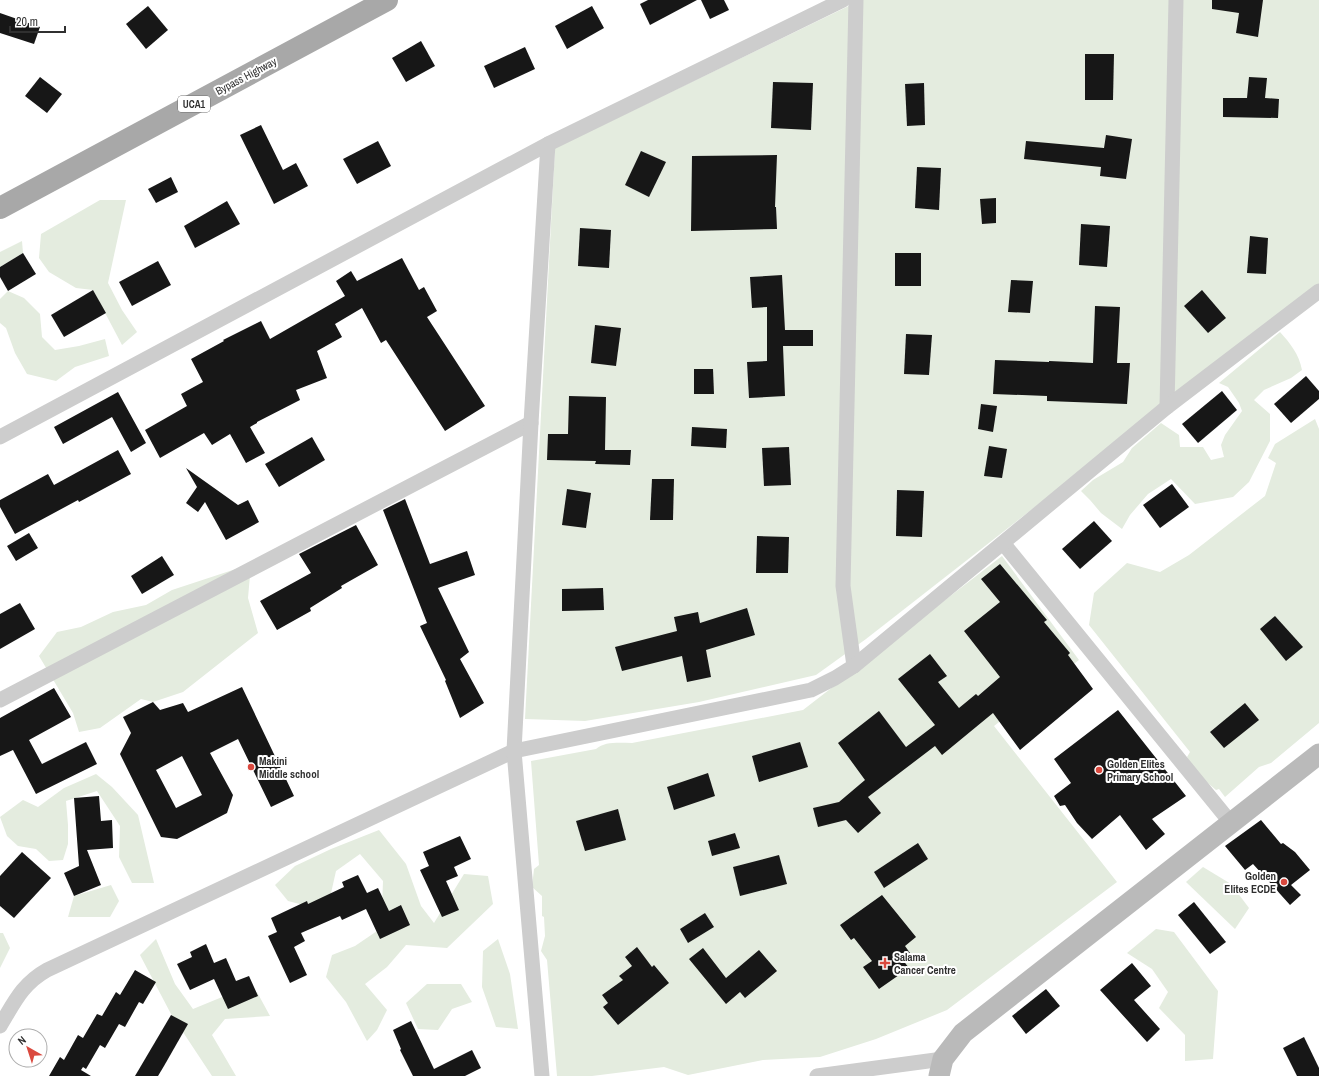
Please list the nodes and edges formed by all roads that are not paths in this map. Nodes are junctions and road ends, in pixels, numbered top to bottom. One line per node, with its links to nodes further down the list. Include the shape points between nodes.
1 (387, 0): 6 (main road, Bypass Highway / UCA1)
2 (843, 0): 5 (street)
3 (856, 0): 12 (street, via 843,586)
4 (1176, 0): 8 (street)
5 (548, 144): 9 (street); 10 (street)
6 (0, 208)
7 (1319, 291): 8 (street)
8 (1167, 407): 11 (street)
9 (531, 423): 13 (street); 14 (street)
10 (0, 437)
11 (1003, 543): 12 (street); 16 (street)
12 (854, 666): 14 (street, via 811,690)
13 (0, 700)
14 (514, 751): 17 (street, via 47,970 36,976 23,990); 19 (street)
15 (1319, 754): 16 (street)
16 (1231, 823): 18 (street, via 963,1033)
17 (0, 1026)
18 (941, 1068): 20 (street)
19 (542, 1076)
20 (817, 1076)

